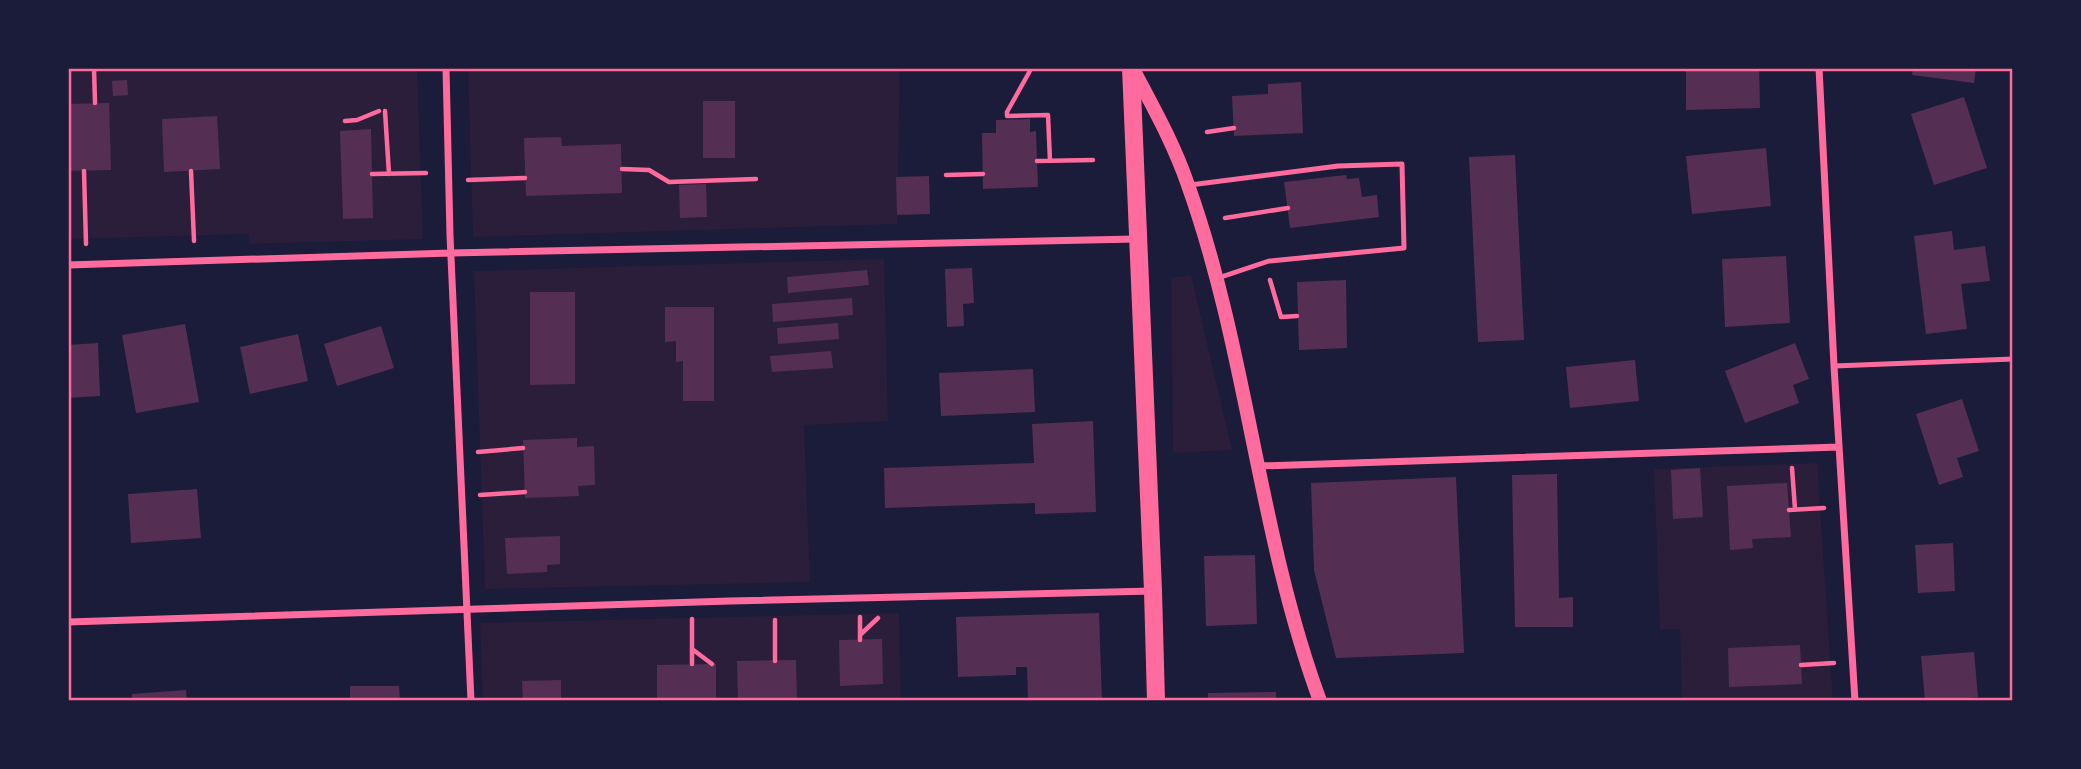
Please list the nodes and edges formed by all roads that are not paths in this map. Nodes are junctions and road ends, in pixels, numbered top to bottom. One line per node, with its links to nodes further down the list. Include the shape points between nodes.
1 (446, 68): 6 (street)
2 (1132, 68): 4 (main road); 5 (main road)
3 (1819, 68): 10 (street)
4 (1189, 185): 8 (main road); 8 (lane, via 1338,166 1402,164 1404,248 1269,261)
5 (1137, 239): 6 (street); 13 (main road)
6 (451, 253): 7 (street); 14 (street)
7 (68, 265)
8 (1217, 278): 12 (main road)
9 (2013, 359): 10 (lane)
10 (1834, 366): 11 (street)
11 (1839, 447): 12 (street); 19 (street)
12 (1258, 466): 18 (main road, via 1275,552 1302,654)
13 (1153, 592): 14 (street); 17 (main road)
14 (468, 609): 15 (street); 16 (street)
15 (68, 622)
16 (471, 701)
17 (1156, 701)
18 (1320, 701)
19 (1855, 701)

